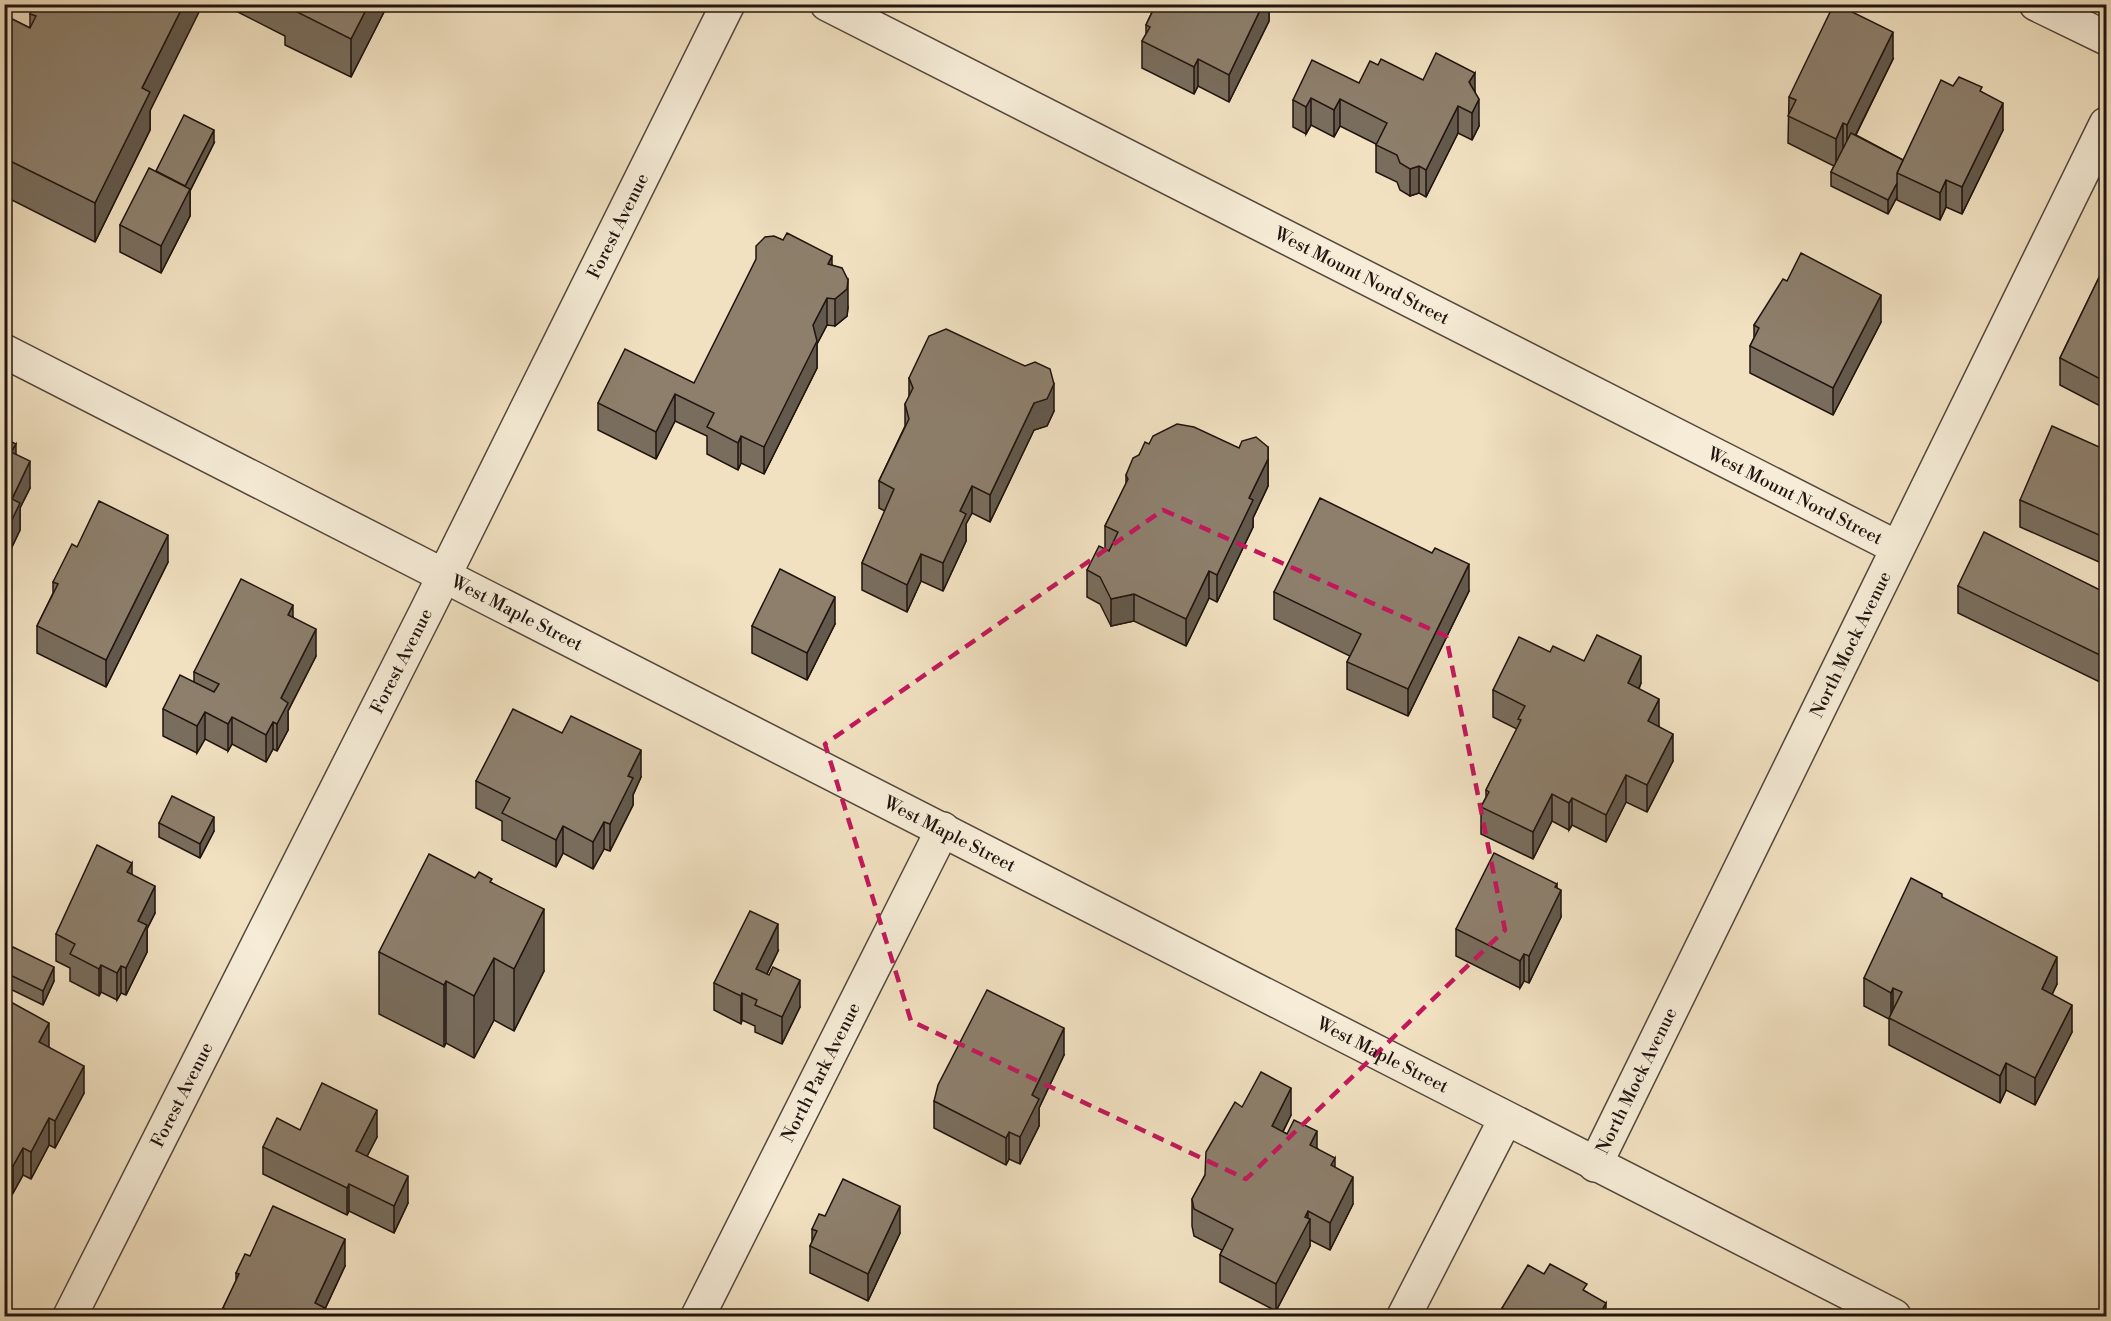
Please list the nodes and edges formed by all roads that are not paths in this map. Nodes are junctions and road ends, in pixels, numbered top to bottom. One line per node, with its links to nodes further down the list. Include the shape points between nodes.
1 (728, 4): 8 (street, Forest Avenue)
2 (827, 4): 7 (street, West Mount Nord Street)
3 (2036, 4): 4 (street)
4 (2106, 38)
5 (2106, 124): 7 (street, North Mock Avenue)
6 (4, 351): 8 (street, West Maple Street)
7 (1896, 547): 11 (street, North Mock Avenue)
8 (444, 573): 9 (street, West Maple Street); 12 (street, Forest Avenue)
9 (942, 829): 10 (street, West Maple Street); 13 (street, North Park Avenue)
10 (1505, 1120): 11 (street, West Maple Street); 14 (street)
11 (1595, 1165): 15 (street, West Maple Street)
12 (70, 1317)
13 (698, 1317)
14 (1404, 1317)
15 (1894, 1317)

